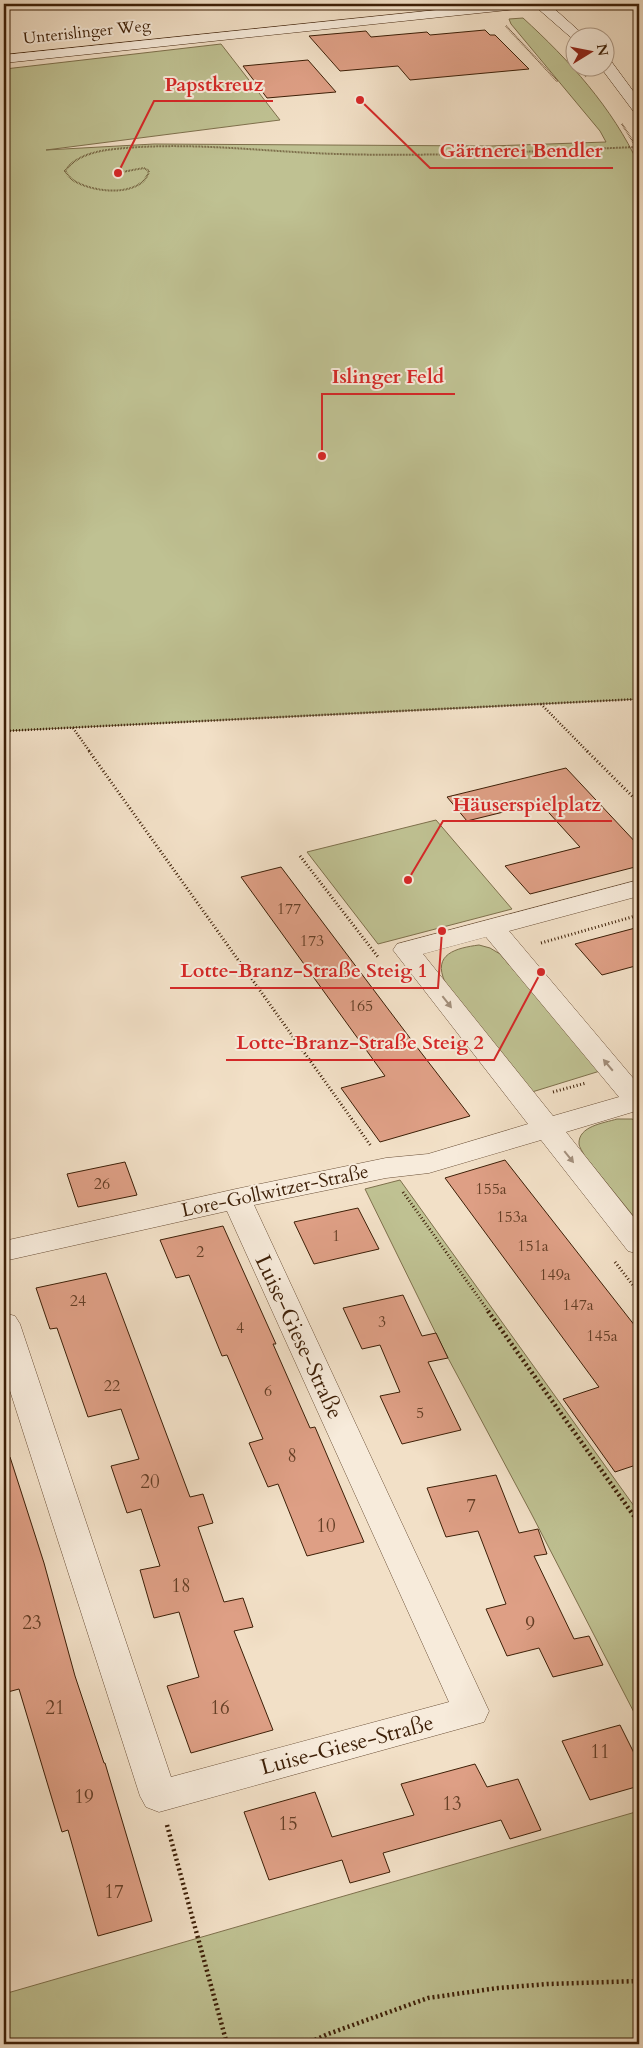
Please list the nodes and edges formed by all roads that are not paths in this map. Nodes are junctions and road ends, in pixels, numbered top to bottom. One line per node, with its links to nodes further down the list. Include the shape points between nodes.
1 (532, 4): 4 (street, Unterislinger Weg)
2 (541, 4): 3 (street)
3 (569, 28)
4 (4, 59)
5 (616, 78): 6 (street)
6 (639, 109)
7 (639, 888): 8 (street)
8 (492, 927): 9 (street, one-way to 8); 10 (street, one-way to 10, via 406,950)
9 (638, 1102): 10 (street, Lore-Gollwitzer-Straße)
10 (546, 1128): 11 (street, Lore-Gollwitzer-Straße, via 428,1163 386,1168); 12 (street, one-way to 12)
11 (236, 1199): 13 (street, Lore-Gollwitzer-Straße); 14 (street, Luise-Giese-Straße, via 471,1711 159,1796)
12 (639, 1244)
13 (4, 1251)
14 (4, 1324)

